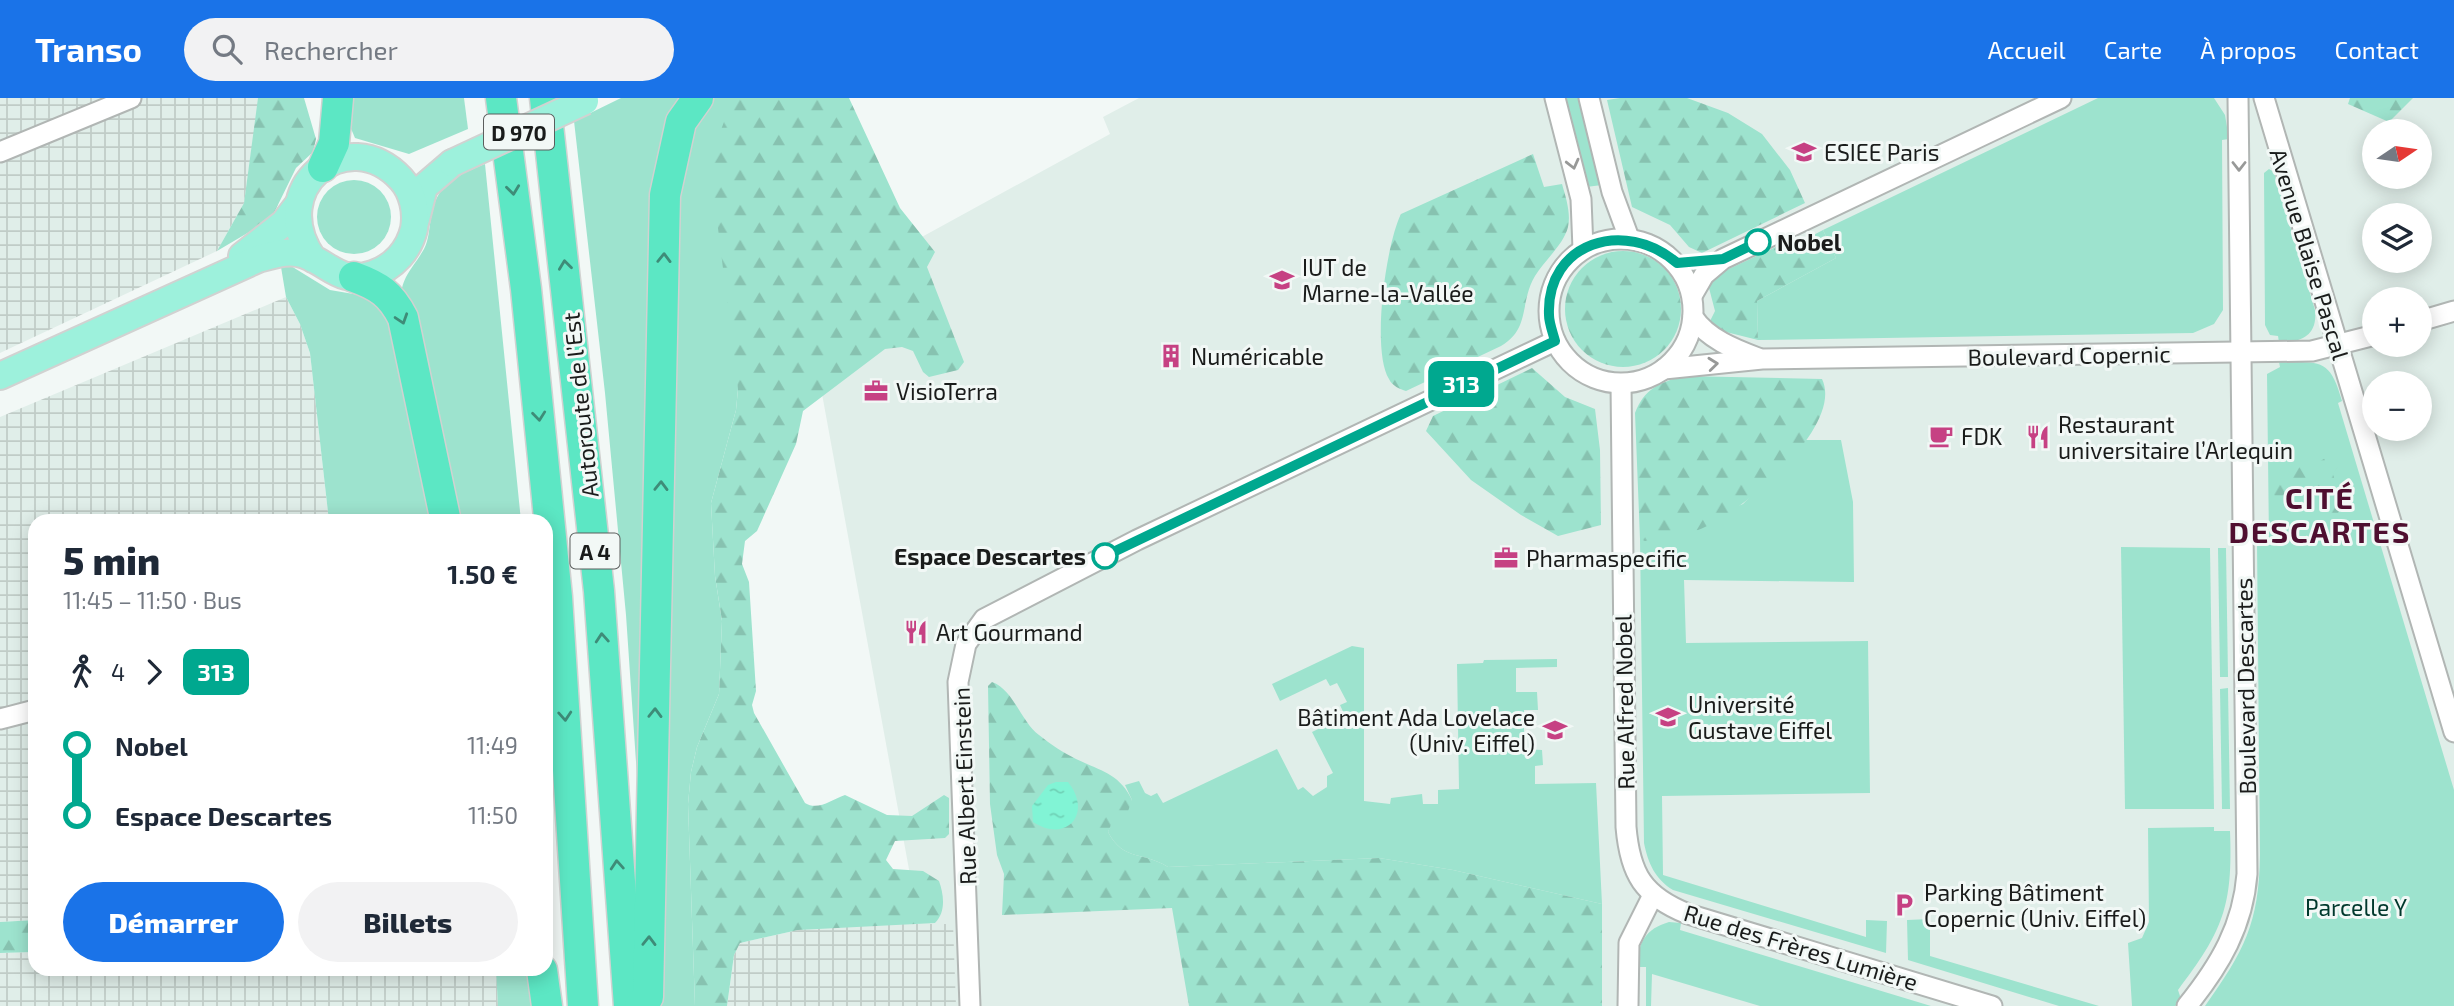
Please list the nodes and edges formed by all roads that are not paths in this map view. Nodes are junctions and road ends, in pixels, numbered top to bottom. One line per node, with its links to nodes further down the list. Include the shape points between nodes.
1 (131, 98): 12 (street)
2 (338, 98): 14 (highway, via 334,143)
3 (501, 98): 38 (highway, Autoroute de l’Est / A 4, one-way to 38)
4 (545, 98): 47 (highway, Autoroute de l’Est / A 4, one-way to 4, via 599,591)
5 (698, 98): 48 (highway, one-way to 5, via 648,997 665,195 681,122)
6 (1555, 98): 19 (street, one-way to 19, via 1581,199)
7 (1589, 98): 18 (street, via 1612,192)
8 (2061, 98): 21 (street)
9 (2238, 98): 32 (street, Boulevard Descartes, one-way to 32)
10 (2264, 98): 31 (street, Avenue Blaise Pascal)
11 (591, 99): 13 (main road, D 970, bridge)
12 (0, 152)
13 (452, 163): 15 (main road, D 970, via 417,174); 17 (main road, D 970, via 424,187)
14 (323, 167): 15 (main road, via 351,158 380,162); 16 (main road, via 306,184)
15 (392, 170): 17 (main road, via 413,201)
16 (297, 206): 20 (main road, via 296,225); 24 (main road, via 269,237)
17 (415, 220): 23 (main road, via 403,255 372,275)
18 (1629, 238): 19 (street); 22 (street, via 1656,247)
19 (1583, 248): 30 (street, via 1563,266 1551,289 1549,316)
20 (313, 259): 23 (main road, via 332,272); 24 (main road, via 303,254 275,254)
21 (1723, 259): 22 (street); 25 (street, via 1704,275)
22 (1677, 263): 25 (street)
23 (354, 277): 37 (highway, one-way to 37, via 378,286 394,299 402,318)
24 (193, 286): 35 (main road)
25 (1693, 294): 27 (street)
26 (2454, 311): 28 (street)
27 (1693, 317): 33 (street, Boulevard Copernic, via 1728,347); 34 (street, via 1684,346)
28 (2432, 317)
29 (2362, 339): 31 (street, Boulevard Copernic)
30 (1555, 341): 36 (street, via 1582,372); 49 (street, Rue Albert Einstein, via 1137,540 984,619 966,644 958,682)
31 (2338, 346): 32 (street, Boulevard Copernic); 42 (street, Avenue Blaise Pascal)
32 (2240, 353): 33 (street, Boulevard Copernic); 52 (street, Boulevard Descartes, via 2247,874 2241,917 2226,952)
33 (1762, 359): 34 (street, Boulevard Copernic, one-way to 33)
34 (1664, 369): 36 (street, via 1644,380)
35 (0, 376)
36 (1621, 384): 43 (street, Rue Alfred Nobel, via 1626,827 1631,863)
37 (444, 514)
38 (549, 514)
39 (553, 557): 46 (highway, Autoroute de l’Est / A 4, one-way to 46)
40 (28, 712): 41 (street)
41 (0, 719)
42 (2454, 732)
43 (1653, 895): 50 (street, via 1629,943); 51 (street, Rue des Frères Lumière, via 1688,914)
44 (543, 976): 45 (highway)
45 (547, 1006)
46 (583, 1006)
47 (629, 1006)
48 (640, 1006)
49 (970, 1006)
50 (1628, 1006)
51 (1992, 1006)
52 (2188, 1006)

